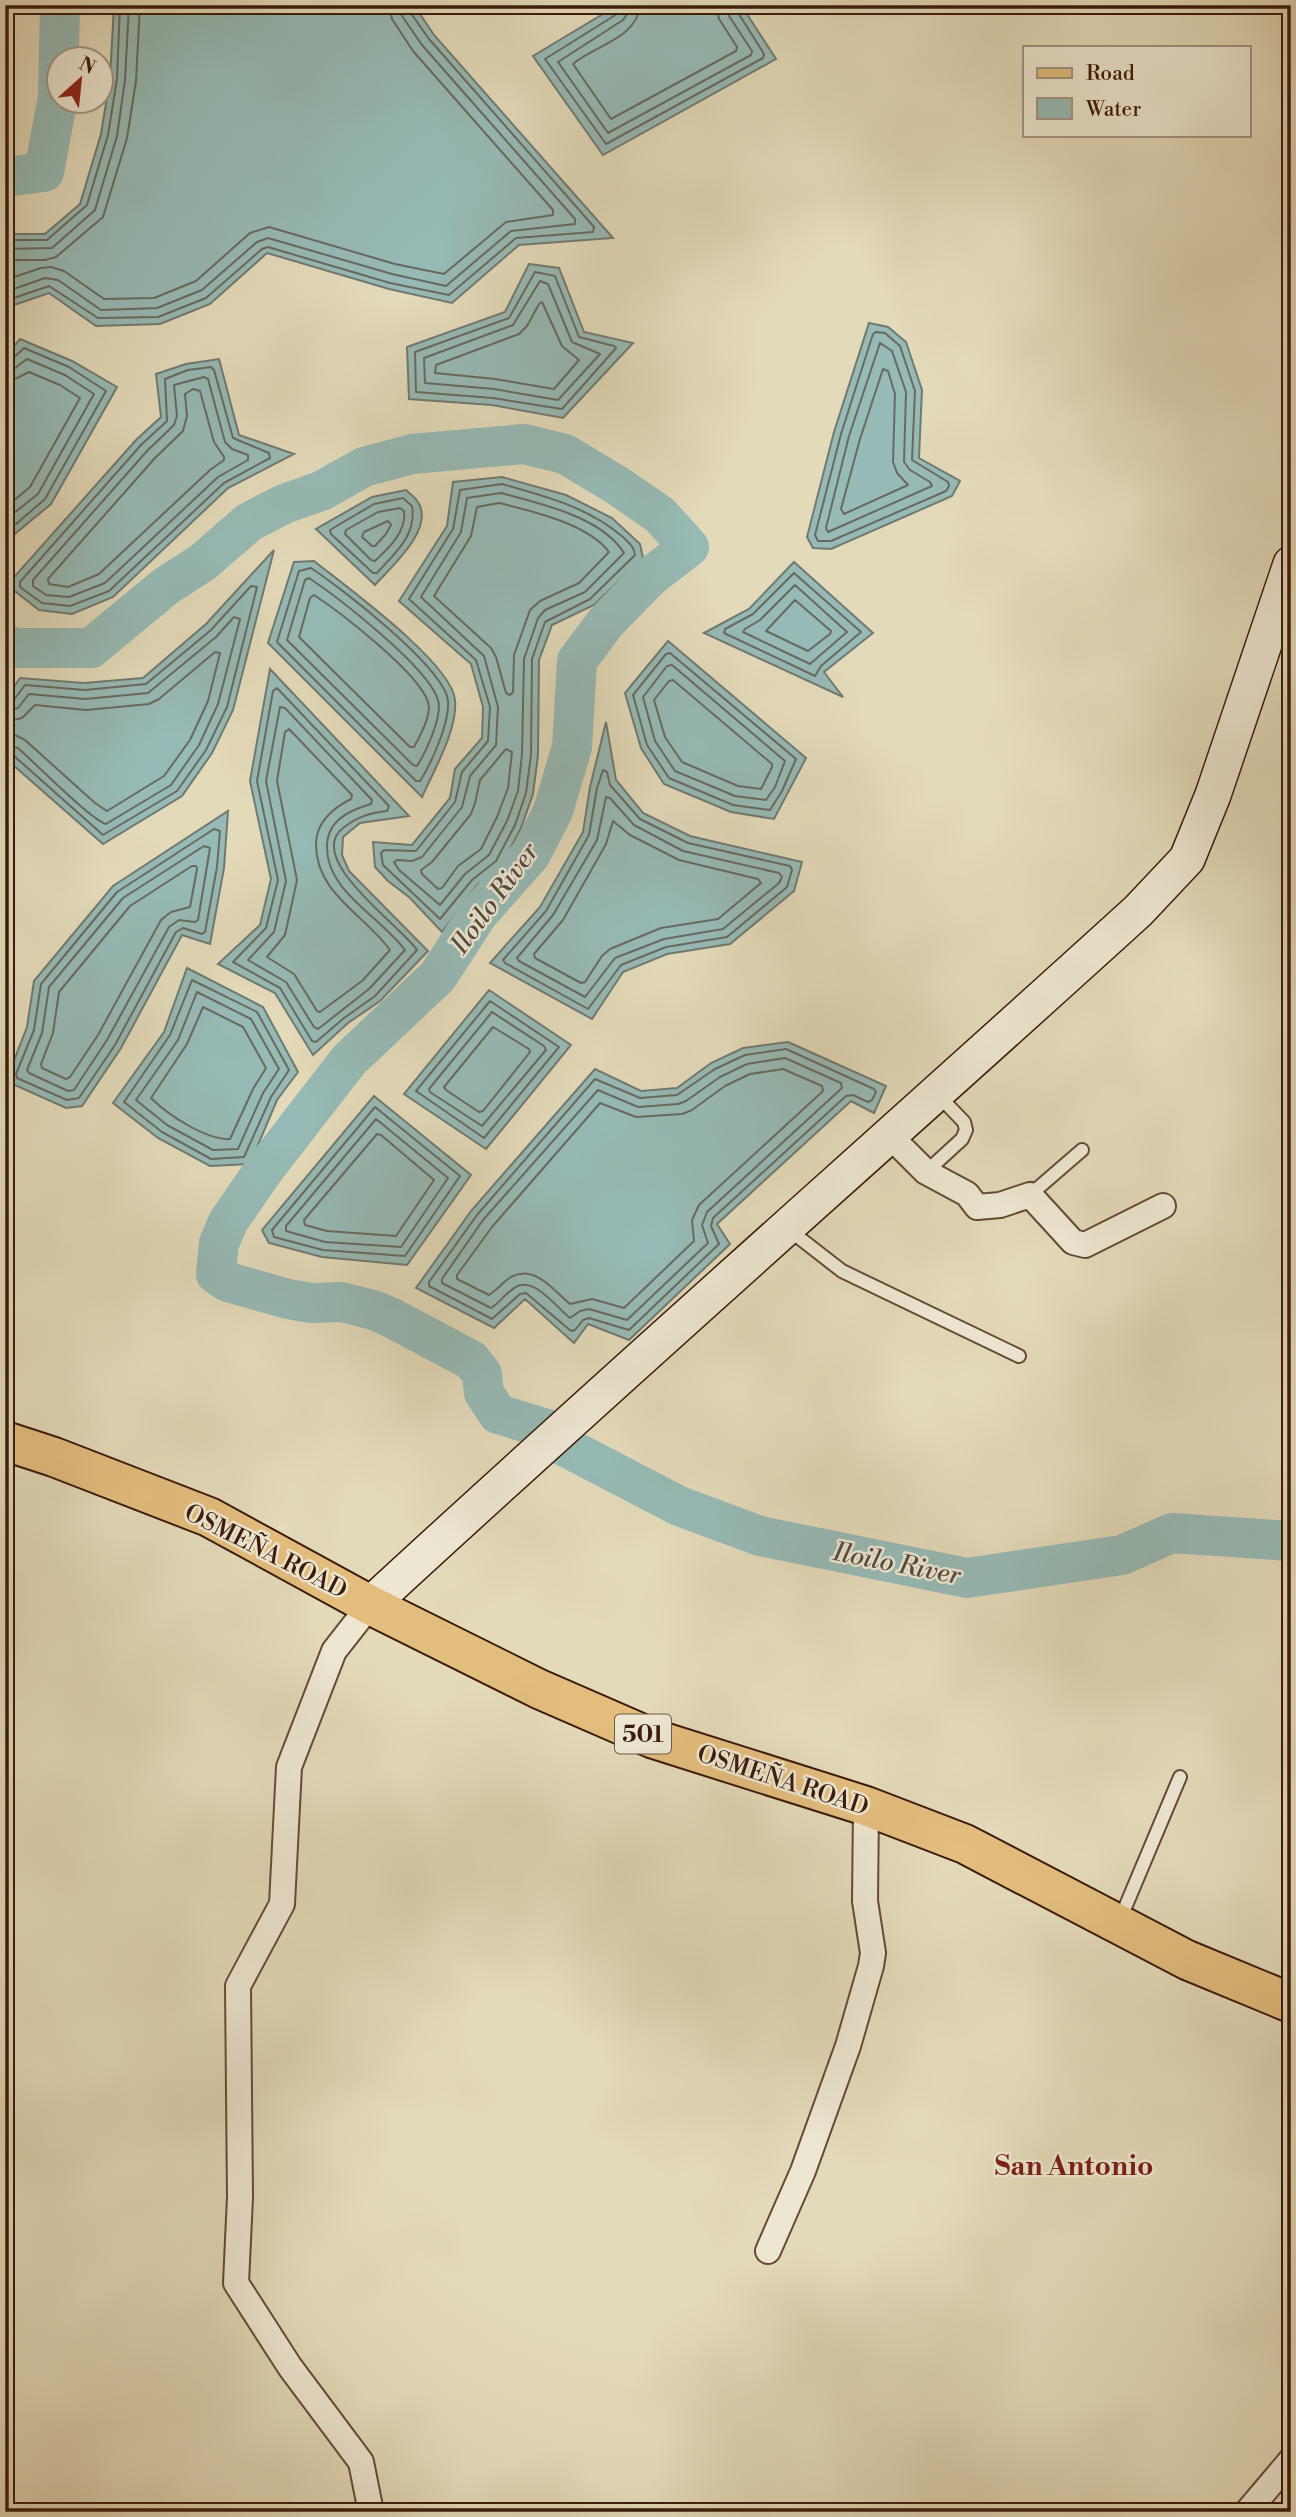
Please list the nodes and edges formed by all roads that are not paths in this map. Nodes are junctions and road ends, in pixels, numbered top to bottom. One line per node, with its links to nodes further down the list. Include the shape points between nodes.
1 (1291, 564): 2 (street, via 1187,859 1139,911)
2 (936, 1094): 3 (street); 5 (lane, via 964,1122 966,1130)
3 (890, 1136): 5 (street); 8 (street)
4 (1082, 1150): 6 (lane)
5 (926, 1172): 6 (street, via 967,1194 976,1207)
6 (1030, 1195): 7 (street, via 1073,1242 1085,1245)
7 (1163, 1206)
8 (787, 1229): 9 (lane, via 842,1271); 11 (street)
9 (1018, 1356)
10 (5, 1441): 11 (main road, OSMEÑA ROAD / 501, via 209,1517)
11 (370, 1605): 13 (main road, OSMEÑA ROAD / 501, via 539,1689 654,1739); 18 (street, via 334,1651 289,1767 282,1904 238,1986 236,2283 290,2367 361,2462)
12 (1181, 1777): 14 (lane)
13 (866, 1807): 14 (main road, OSMEÑA ROAD / 501, via 965,1844); 16 (street, via 865,1901 871,1966 803,2171)
14 (1118, 1926): 15 (main road, OSMEÑA ROAD / 501)
15 (1291, 2003)
16 (768, 2252)
17 (1291, 2460): 19 (street)
18 (371, 2512)
19 (1247, 2512)

